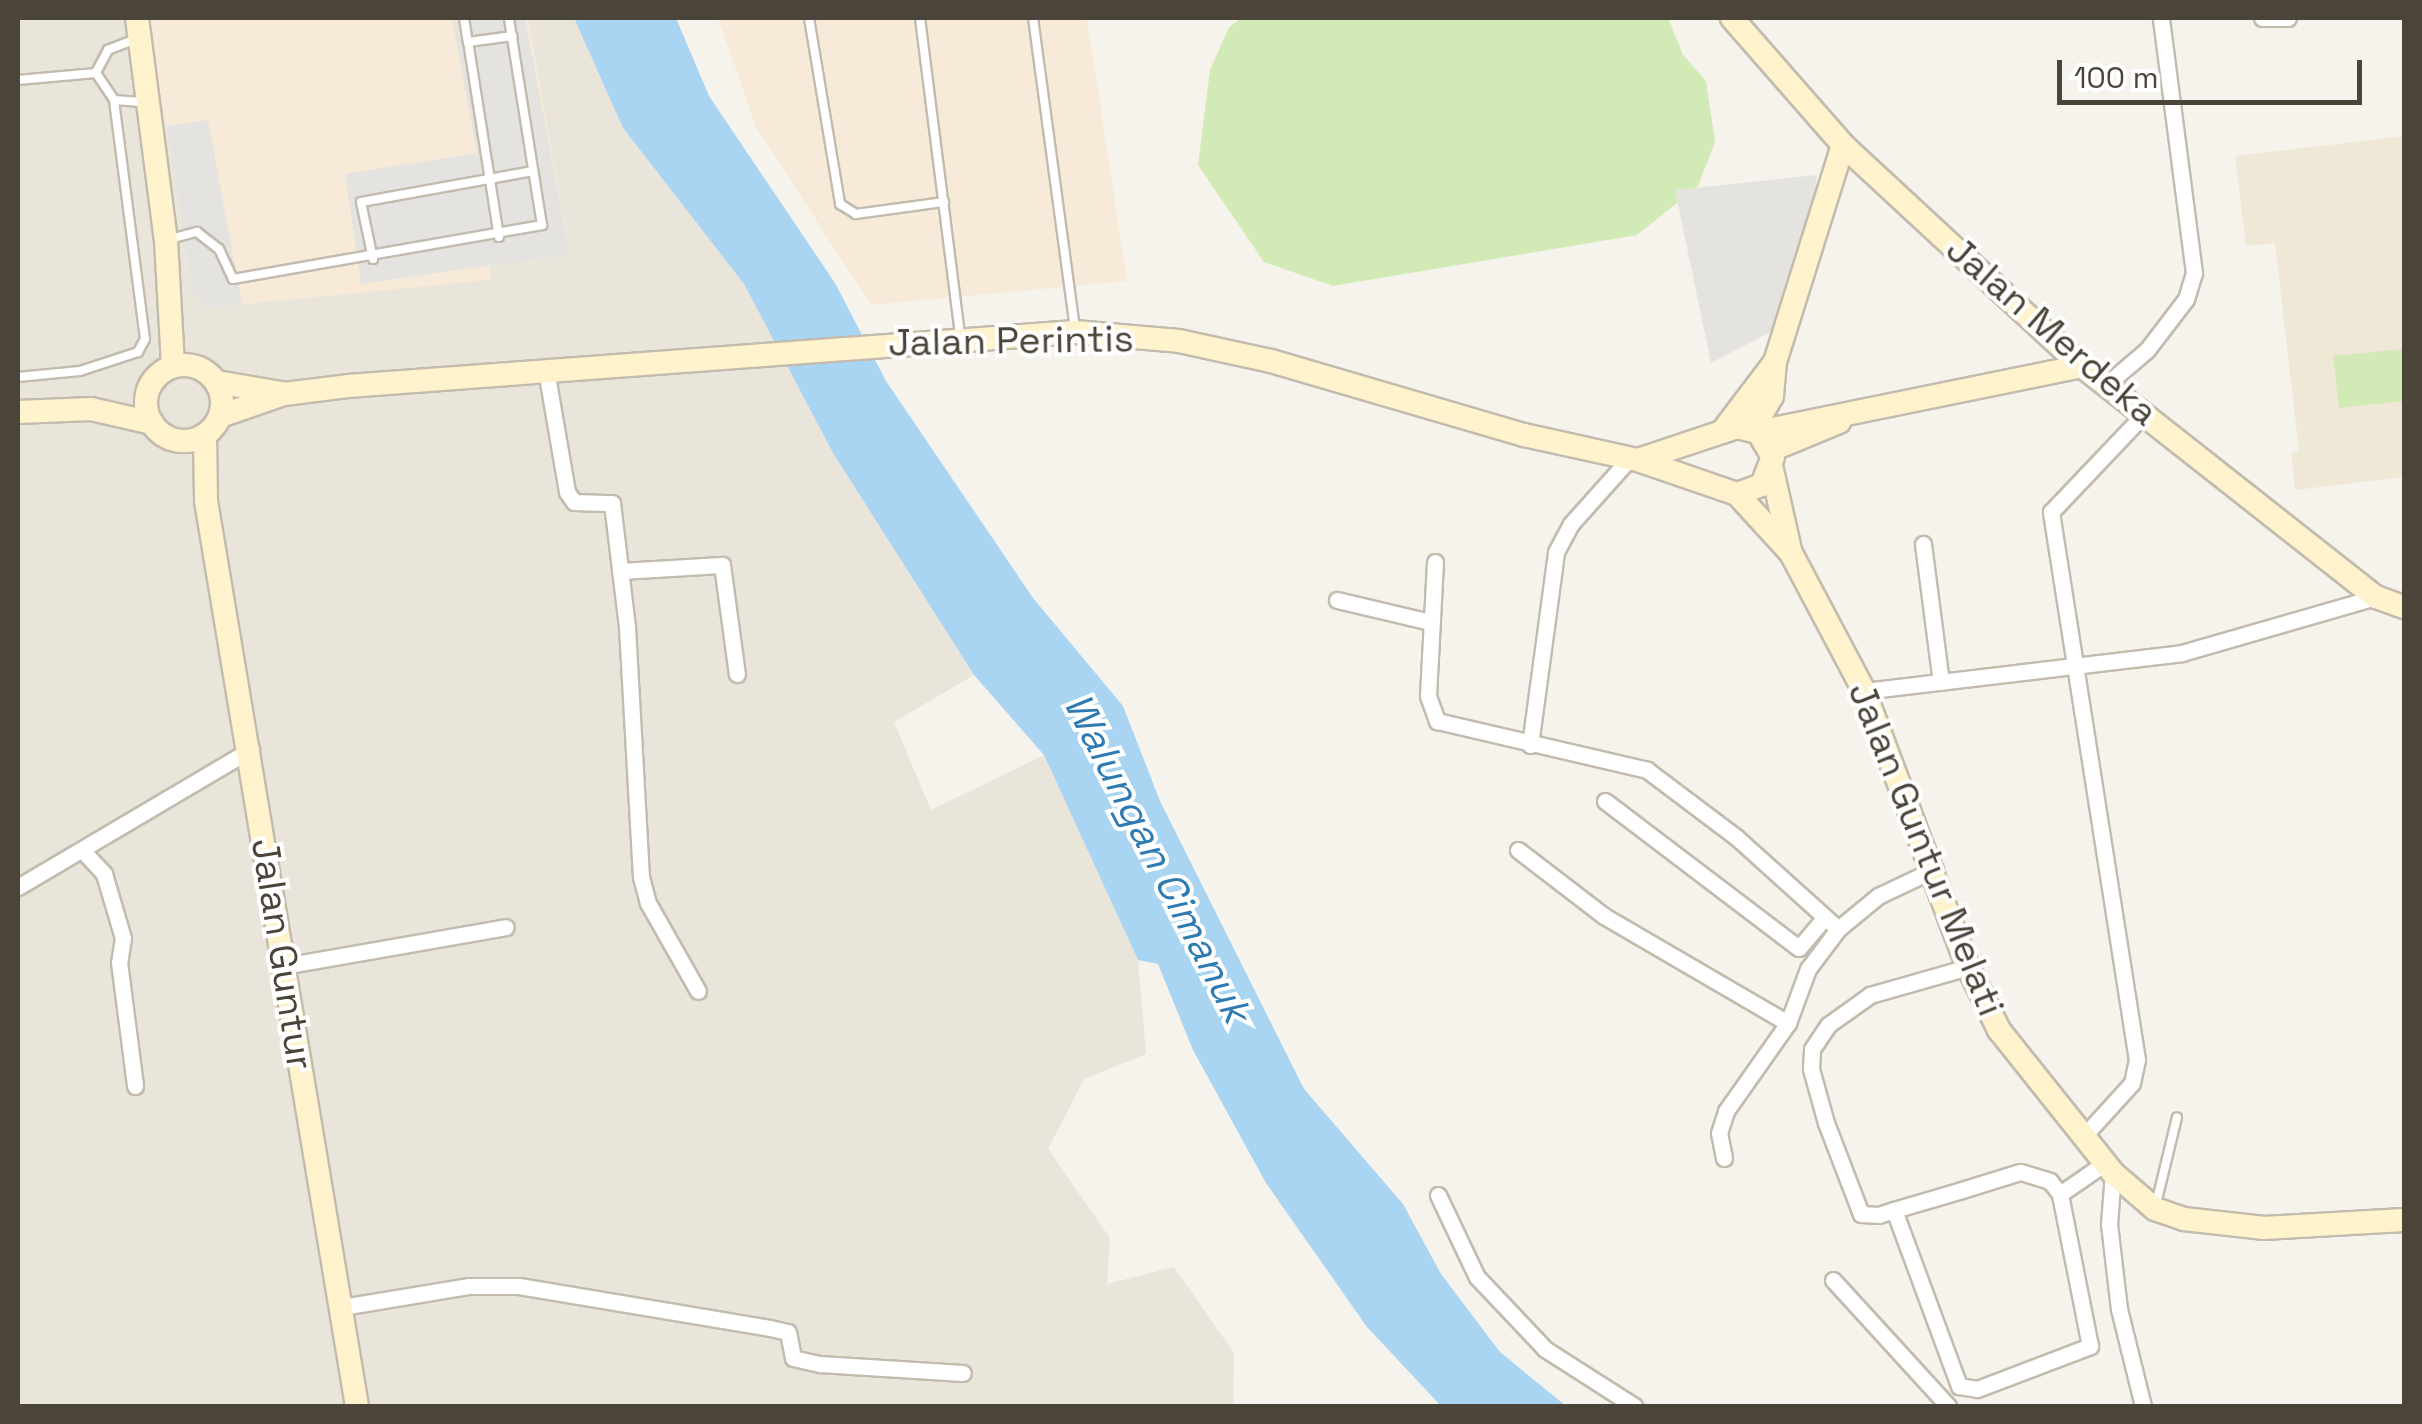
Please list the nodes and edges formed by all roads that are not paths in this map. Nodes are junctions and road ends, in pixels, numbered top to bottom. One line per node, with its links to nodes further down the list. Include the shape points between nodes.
1 (464, 18): 12 (lane)
2 (509, 18): 11 (lane)
3 (809, 18): 20 (lane, via 840,204 856,214)
4 (920, 18): 20 (lane)
5 (1033, 18): 24 (lane)
6 (1732, 18): 17 (street, Jalan Merdeka)
7 (2161, 18): 32 (street, via 2194,273 2186,299 2147,350)
8 (2262, 18): 9 (street)
9 (2288, 18)
10 (139, 27): 13 (lane, via 108,50); 16 (street)
11 (512, 36): 12 (lane); 18 (lane)
12 (468, 42): 19 (lane)
13 (96, 73): 14 (lane); 15 (lane)
14 (18, 80)
15 (114, 100): 16 (lane); 30 (lane, via 146,339 138,352 80,372)
16 (147, 102): 22 (street)
17 (1843, 145): 26 (street); 28 (street, Jalan Merdeka)
18 (533, 171): 19 (lane); 21 (lane, via 542,225)
19 (489, 181): 21 (lane); 23 (lane, via 361,202)
20 (944, 202): 25 (lane)
21 (499, 237): 23 (lane)
22 (166, 240): 23 (lane, via 198,232 219,249 234,279); 27 (street)
23 (373, 258)
24 (1075, 332): 25 (street, Jalan Perintis); 44 (street, Jalan Perintis, via 1179,340)
25 (960, 338): 29 (street, Jalan Perintis)
26 (1774, 362): 41 (street); 43 (street)
27 (172, 366): 31 (street, via 199,367); 33 (street)
28 (2082, 366): 32 (street, Jalan Merdeka); 43 (street, via 1842,420)
29 (546, 370): 34 (street, Jalan Perintis); 50 (street, via 566,492 574,502 612,503)
30 (18, 377)
31 (217, 382): 34 (street, Jalan Perintis); 38 (street)
32 (2107, 384): 37 (street, Jalan Merdeka)
33 (148, 390): 36 (street); 39 (street)
34 (284, 394): 38 (street, Jalan Perintis)
35 (18, 410): 36 (street)
36 (91, 410): 39 (street)
37 (2144, 414): 51 (street, Jalan Merdeka); 55 (street, via 2051,512)
38 (220, 416): 40 (street)
39 (152, 424): 42 (street)
40 (205, 435): 42 (street); 46 (street, Jalan Guntur)
41 (1718, 435): 43 (street); 44 (street); 45 (street, via 1706,458)
42 (180, 441): 46 (street, Jalan Guntur)
43 (1764, 446): 45 (street, via 1754,490); 48 (street, Jalan Guntur Melati)
44 (1634, 459): 45 (street, Jalan Perintis); 59 (street, via 1571,524 1556,552)
45 (1728, 490): 48 (street, Jalan Guntur Melati)
46 (206, 502): 60 (street, Jalan Guntur)
47 (1923, 544): 57 (street)
48 (1791, 553): 58 (street, Jalan Guntur Melati)
49 (1434, 562): 54 (street)
50 (620, 571): 56 (street, via 722,565); 71 (street, via 641,877 648,903)
51 (2376, 597): 53 (street, Jalan Merdeka); 55 (street, via 2182,653)
52 (1337, 600): 54 (street)
53 (2404, 608)
54 (1430, 622): 59 (street, via 1433,718)
55 (2076, 667): 57 (street); 75 (street, via 2137,1060 2132,1082)
56 (737, 674)
57 (1940, 682): 58 (street)
58 (1864, 692): 64 (street, Jalan Guntur Melati)
59 (1530, 745): 66 (street, via 1646,770 1736,838)
60 (251, 749): 62 (street); 69 (street, Jalan Guntur)
61 (1605, 801): 66 (street, via 1799,948)
62 (82, 850): 65 (street); 73 (street, via 104,874 123,938 119,962)
63 (1518, 850): 72 (street, via 1604,916)
64 (1935, 869): 68 (street, via 1878,896); 70 (street, Jalan Guntur Melati)
65 (18, 887)
66 (1822, 919): 68 (street)
67 (506, 927): 69 (street)
68 (1838, 929): 72 (street, via 1808,969)
69 (283, 966): 84 (street, Jalan Guntur)
70 (1968, 967): 75 (street, Jalan Guntur Melati, via 1999,1030); 81 (street, via 1870,995 1842,1010 1812,1049 1816,1087 1857,1211)
71 (698, 991)
72 (1788, 1023): 76 (street, via 1726,1111 1720,1133)
73 (136, 1086)
74 (2177, 1117): 80 (lane)
75 (2082, 1138): 77 (street, Jalan Guntur Melati)
76 (1724, 1158)
77 (2109, 1168): 78 (street); 80 (street, Jalan Guntur Melati); 89 (street, via 2118,1309)
78 (2060, 1194): 81 (street, via 2028,1170); 81 (street, via 2090,1346 1971,1390 1953,1382)
79 (1438, 1195): 87 (street, via 1477,1277 1544,1349)
80 (2155, 1209): 82 (street, Jalan Guntur Melati, via 2264,1228)
81 (1894, 1210)
82 (2404, 1220)
83 (1834, 1280): 88 (street)
84 (342, 1308): 85 (street, via 469,1286 520,1286 788,1332 793,1358 820,1364); 86 (street, Jalan Guntur)
85 (963, 1373)
86 (358, 1406)
87 (1634, 1406)
88 (1948, 1406)
89 (2142, 1406)

